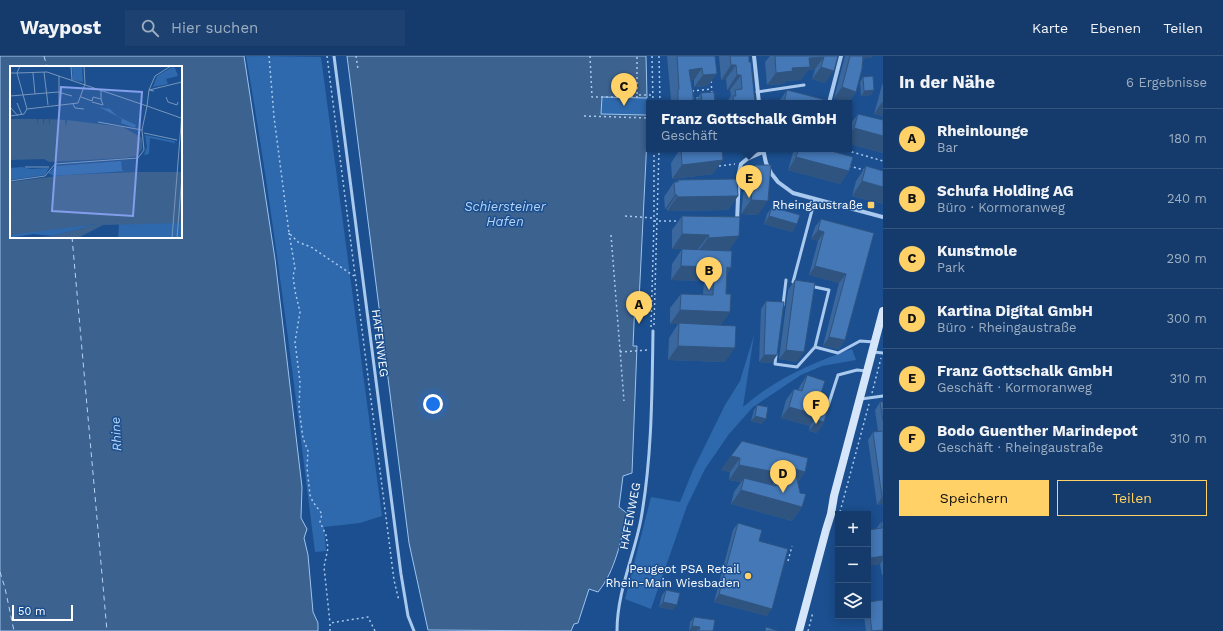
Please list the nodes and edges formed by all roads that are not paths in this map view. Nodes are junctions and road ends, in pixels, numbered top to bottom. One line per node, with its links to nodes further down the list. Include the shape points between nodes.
1 (334, 56): 28 (lane, HAFENWEG, via 400,574 408,616)
2 (754, 56): 5 (street)
3 (841, 56): 7 (street)
4 (804, 85): 5 (lane)
5 (757, 92): 6 (street)
6 (758, 100)
7 (830, 100)
8 (761, 152): 12 (street, via 741,164 738,173)
9 (763, 152): 10 (street, via 772,173 786,189)
10 (815, 199): 11 (street); 14 (lane, via 793,282)
11 (883, 217)
12 (737, 227)
13 (786, 280): 16 (lane)
14 (800, 284)
15 (807, 285): 20 (lane, via 828,290)
16 (782, 310)
17 (883, 311): 19 (main road)
18 (653, 331): 29 (lane, HAFENWEG, via 647,473 641,519 620,600)
19 (874, 342): 20 (lane, via 860,341 838,353); 22 (main road)
20 (815, 347): 21 (lane, via 797,366 775,364)
21 (777, 348)
22 (872, 352): 23 (lane); 24 (main road)
23 (883, 353)
24 (867, 371): 26 (main road); 27 (lane, via 857,370 838,375)
25 (883, 396): 26 (lane)
26 (860, 399): 30 (main road, via 826,518 826,530)
27 (828, 406)
28 (414, 631)
29 (617, 631)
30 (799, 631)

